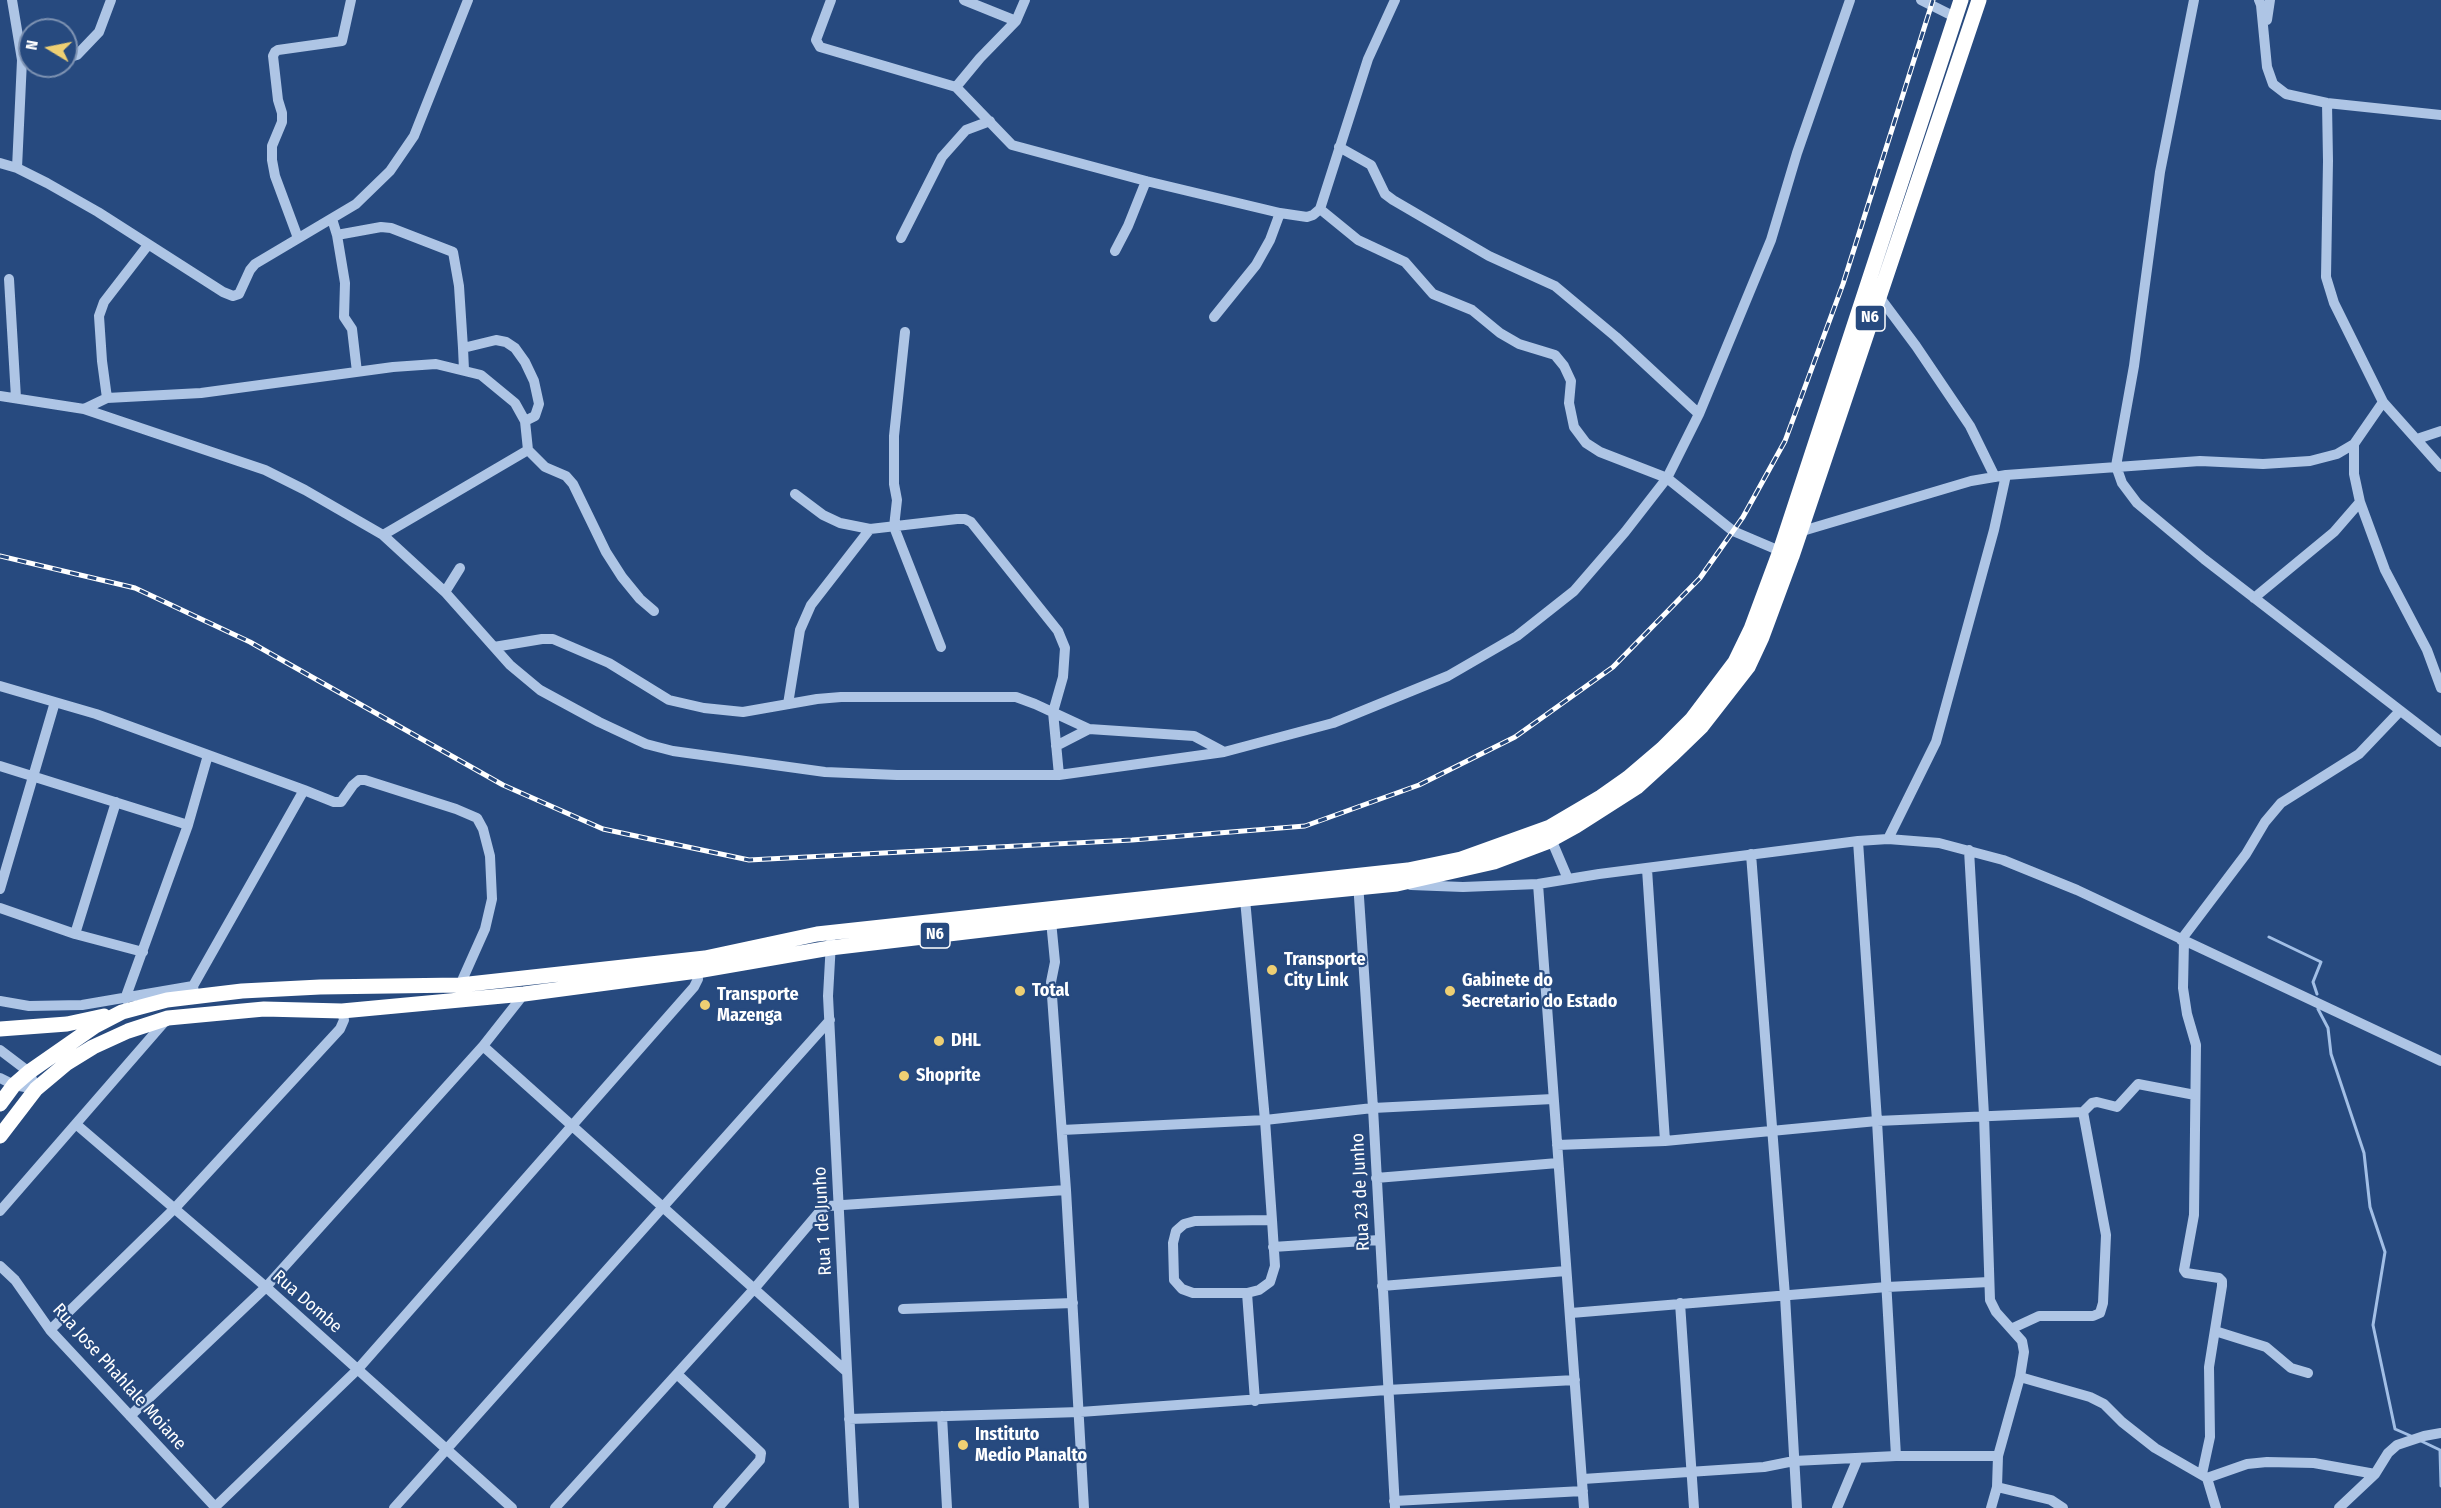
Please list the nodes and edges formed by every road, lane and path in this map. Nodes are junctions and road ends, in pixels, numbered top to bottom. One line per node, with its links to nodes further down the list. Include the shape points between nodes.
1 (12, 0): 18 (street)
2 (111, 0): 20 (street, via 99,32)
3 (351, 0): 34 (street, via 342,41 278,50 273,56 282,122 272,146 272,160)
4 (468, 0): 32 (street, via 414,136 390,171 356,204)
5 (831, 0): 22 (street, via 816,40 820,47)
6 (964, 0): 17 (street)
7 (1025, 0): 17 (street)
8 (1395, 0): 26 (street, via 1368,59)
9 (1850, 0): 50 (street, via 1771,240)
10 (1921, 0): 16 (street)
11 (1961, 0): 16 (highway, N6)
12 (1979, 0): 39 (highway, N6)
13 (2194, 0): 56 (street, via 2160,172 2134,366)
14 (2259, 0): 19 (street)
15 (2270, 0): 19 (street)
16 (1955, 17): 66 (highway, N6)
17 (1016, 21): 22 (street)
18 (18, 26)
19 (2264, 35): 23 (street, via 2273,84 2286,94)
20 (78, 54)
21 (24, 78): 28 (street)
22 (956, 87): 25 (street)
23 (2327, 103): 24 (street); 48 (street, via 2326,277 2334,303)
24 (2441, 115)
25 (990, 121): 29 (street, via 1012,145); 35 (street, via 966,130 942,157)
26 (1339, 147): 30 (street); 50 (street, via 1371,165 1385,194 1393,200 1489,256 1555,286)
27 (0, 163): 28 (street)
28 (17, 168): 36 (street, via 98,212)
29 (1146, 182): 31 (street); 37 (street)
30 (1320, 209): 31 (street, via 1307,217); 59 (street, via 1358,240 1405,262 1433,294 1472,310 1519,344 1554,355 1571,381 1569,403 1574,427 1586,443)
31 (1280, 213): 40 (street, via 1256,265)
32 (332, 219): 33 (street); 34 (street)
33 (337, 236): 42 (street, via 391,228 453,252); 44 (street, via 345,283 344,317 352,329)
34 (298, 238): 36 (street, via 255,264 240,294 232,296)
35 (901, 238)
36 (148, 245): 47 (street, via 104,302 99,316)
37 (1115, 250)
38 (9, 279): 46 (street)
39 (1878, 295): 58 (street); 64 (highway, N6)
40 (1214, 317)
41 (905, 332): 62 (street, via 894,436)
42 (464, 348): 43 (street); 51 (street, via 496,340 515,348 534,381 539,404 535,416)
43 (464, 370): 44 (street, via 436,364); 51 (street, via 481,375 515,403)
44 (357, 372): 47 (street, via 201,393)
45 (0, 396): 46 (street)
46 (16, 398): 49 (street)
47 (107, 398): 49 (street)
48 (2383, 402): 53 (street); 54 (street)
49 (84, 409): 65 (street, via 265,470)
50 (1699, 414): 59 (street)
51 (525, 421): 55 (street)
52 (2441, 430): 53 (street)
53 (2417, 439): 57 (street)
54 (2354, 444): 56 (street, via 2337,454 2310,461); 61 (street, via 2354,474)
55 (528, 450): 65 (street); 70 (street, via 545,467 566,476 573,484 606,552 622,577)
56 (2116, 466): 58 (street); 69 (street, via 2122,483 2137,503)
57 (2441, 468)
58 (2001, 476): 64 (street, via 1971,481); 91 (street, via 1994,531 1936,742)
59 (1667, 478): 66 (street, via 1733,531); 82 (street, via 1574,591 1517,636 1448,676 1333,723)
60 (795, 494): 63 (street, via 840,523)
61 (2360, 502): 69 (street, via 2334,532); 74 (street, via 2385,570 2427,650)
62 (894, 527): 63 (street); 72 (street); 78 (street, via 957,519 971,522 1058,631 1066,655)
63 (870, 529): 76 (street, via 811,605 800,630)
64 (1799, 532): 90 (highway, N6, via 1762,637 1748,667 1729,693 1701,726 1637,787)
65 (382, 535): 68 (street)
66 (1779, 551): 97 (highway, N6, via 1752,629 1735,662 1692,719 1628,778 1550,827 1523,838 1461,859)
67 (460, 568): 68 (street)
68 (446, 592): 71 (street)
69 (2254, 598): 77 (street)
70 (654, 611)
71 (494, 647): 76 (street, via 553,639 609,663 669,700 704,708 743,712); 85 (street, via 540,690 598,722 673,752 825,772)
72 (941, 647)
73 (0, 686): 75 (street)
74 (2441, 688)
75 (55, 702): 83 (street); 86 (street)
76 (788, 704): 78 (street, via 841,697 1016,698)
77 (2400, 711): 80 (street); 106 (street, via 2360,754 2281,803)
78 (1053, 712): 79 (street); 81 (street)
79 (1089, 729): 81 (street); 82 (street, via 1194,736)
80 (2440, 738)
81 (1056, 746): 85 (street)
82 (1224, 752): 85 (street)
83 (208, 755): 87 (street); 89 (street)
84 (0, 766): 86 (street)
85 (1059, 775)
86 (34, 777): 88 (street); 100 (street)
87 (304, 790): 109 (street, via 341,802 353,785 365,780 477,818 490,855 492,898 485,929); 110 (street)
88 (116, 802): 89 (street); 104 (street)
89 (188, 825): 107 (street)
90 (1551, 839): 96 (street); 98 (highway, N6, via 1494,862)
91 (1888, 839): 92 (street); 93 (street)
92 (1858, 842): 94 (street); 132 (street)
93 (1969, 850): 106 (street, via 2041,874); 130 (street)
94 (1751, 854): 95 (street); 136 (street)
95 (1647, 869): 96 (street); 138 (street)
96 (1568, 879): 99 (street)
97 (1358, 881): 98 (highway, N6); 101 (highway, N6); 105 (highway, N6); 128 (street, Rua 23 de Junho)
98 (1397, 884): 99 (street)
99 (1538, 884): 126 (street)
100 (0, 889)
101 (1245, 899): 103 (highway, N6); 131 (street)
102 (0, 908): 104 (street)
103 (1051, 921): 105 (highway, N6); 135 (street, via 1055,962 1051,982)
104 (75, 934): 107 (street)
105 (831, 940): 108 (highway, N6); 109 (highway, N6); 116 (street, Rua 1 de Junho)
106 (2182, 941): 120 (street); 125 (street, via 2182,980 2196,1045)
107 (143, 952): 113 (street)
108 (697, 971): 111 (highway, N6); 134 (street, via 694,987)
109 (460, 985): 110 (highway, N6)
110 (193, 992): 113 (highway, N6, via 144,1005)
111 (524, 994): 114 (highway, N6); 118 (street)
112 (0, 1001): 113 (street, via 29,1006)
113 (123, 1005): 117 (highway, via 67,1024); 121 (highway, N6)
114 (342, 1011): 115 (highway, N6, via 264,1009); 144 (street, via 340,1029)
115 (168, 1018): 124 (highway, N6, via 93,1047); 133 (street)
116 (830, 1020): 143 (street, Rua 1 de Junho); 145 (street)
117 (0, 1029)
118 (483, 1047): 134 (street); 154 (street)
119 (0, 1050): 121 (street)
120 (2441, 1061)
121 (29, 1072): 123 (highway, N6); 124 (street)
122 (0, 1078): 123 (street)
123 (14, 1085): 124 (street); 127 (highway, N6)
124 (36, 1089): 137 (highway, N6)
125 (2195, 1095): 129 (street, via 2138,1084 2117,1107 2092,1103); 165 (street, via 2194,1215 2184,1270 2222,1281)
126 (1553, 1099): 128 (street); 139 (street)
127 (0, 1104)
128 (1373, 1108): 131 (street); 141 (street, Rua 23 de Junho)
129 (2082, 1112): 130 (street); 163 (street, via 2106,1235 2103,1303 2100,1312 2093,1316 2039,1316)
130 (1983, 1115): 132 (street); 152 (street)
131 (1265, 1120): 135 (street); 147 (street)
132 (1877, 1121): 136 (street); 155 (street)
133 (77, 1125): 144 (street, Rua Dombe); 146 (street)
134 (572, 1127): 145 (street); 166 (street)
135 (1062, 1130): 142 (street)
136 (1772, 1131): 138 (street); 158 (street)
137 (0, 1136)
138 (1665, 1141): 139 (street)
139 (1557, 1145): 140 (street)
140 (1558, 1163): 141 (street); 151 (street)
141 (1376, 1178): 148 (street, Rua 23 de Junho)
142 (1066, 1190): 143 (street); 160 (street)
143 (839, 1206): 156 (street, via 821,1210); 167 (street, Rua 1 de Junho)
144 (175, 1208): 154 (street, Rua Dombe); 164 (street)
145 (663, 1208): 156 (street); 179 (street)
146 (0, 1211)
147 (1272, 1220): 149 (street); 157 (street, via 1195,1221 1176,1231 1174,1280 1182,1289 1193,1293)
148 (1379, 1240): 149 (street); 153 (street, Rua 23 de Junho)
149 (1273, 1247): 157 (street, via 1275,1266 1270,1281)
150 (0, 1266): 164 (street, Rua Jose Phahlale Moiane, via 15,1280)
151 (1566, 1270): 153 (street); 162 (street)
152 (1989, 1282): 155 (street); 163 (street, via 1990,1300 1996,1312)
153 (1382, 1286): 172 (street, Rua 23 de Junho)
154 (266, 1287): 166 (street, Rua Dombe); 175 (street)
155 (1887, 1287): 158 (street); 180 (street)
156 (754, 1289): 167 (street); 169 (street)
157 (1247, 1293): 173 (street)
158 (1785, 1296): 159 (street); 183 (street)
159 (1680, 1302): 162 (street); 184 (street)
160 (1073, 1303): 161 (street); 174 (street)
161 (903, 1309)
162 (1571, 1313): 171 (street)
163 (2013, 1328): 170 (street, via 2024,1352)
164 (50, 1329): 175 (street, Rua Jose Phahlale Moiane)
165 (2215, 1331): 168 (street, via 2266,1347 2291,1368); 186 (street, via 2210,1367 2210,1437)
166 (358, 1369): 179 (street, Rua Dombe); 192 (street)
167 (847, 1372): 177 (street, Rua 1 de Junho)
168 (2308, 1373)
169 (677, 1374): 195 (street); 196 (street, via 761,1453 760,1460)
170 (2020, 1377): 181 (street); 186 (street, via 2097,1399 2155,1448)
171 (1575, 1380): 172 (street); 187 (street)
172 (1387, 1390): 173 (street); 191 (street, Rua 23 de Junho)
173 (1255, 1401): 174 (street)
174 (1080, 1412): 176 (street); 199 (street)
175 (130, 1416): 192 (street, Rua Jose Phahlale Moiane)
176 (942, 1416): 177 (street); 198 (street)
177 (849, 1419): 197 (street, Rua 1 de Junho)
178 (2441, 1434): 185 (street, via 2397,1445)
179 (448, 1449): 193 (street); 194 (street, Rua Dombe)
180 (1896, 1456): 181 (street); 182 (street)
181 (1998, 1456): 188 (street)
182 (1858, 1458): 183 (street); 204 (street)
183 (1794, 1461): 184 (street); 203 (street)
184 (1692, 1473): 187 (street); 202 (street)
185 (2375, 1474): 186 (street, via 2314,1463 2267,1462); 208 (street)
186 (2204, 1476): 207 (street)
187 (1583, 1479): 189 (street)
188 (1997, 1487): 205 (street); 206 (street, via 2051,1500)
189 (1583, 1491): 190 (street); 201 (street)
190 (1505, 1496): 191 (street); 200 (street)
191 (1394, 1505)
192 (215, 1507)
193 (394, 1508)
194 (512, 1508)
195 (555, 1508)
196 (718, 1508)
197 (854, 1508)
198 (947, 1508)
199 (1084, 1508)
200 (1506, 1508)
201 (1584, 1508)
202 (1694, 1508)
203 (1797, 1508)
204 (1837, 1508)
205 (1991, 1508)
206 (2063, 1508)
207 (2216, 1508)
208 (2339, 1508)

